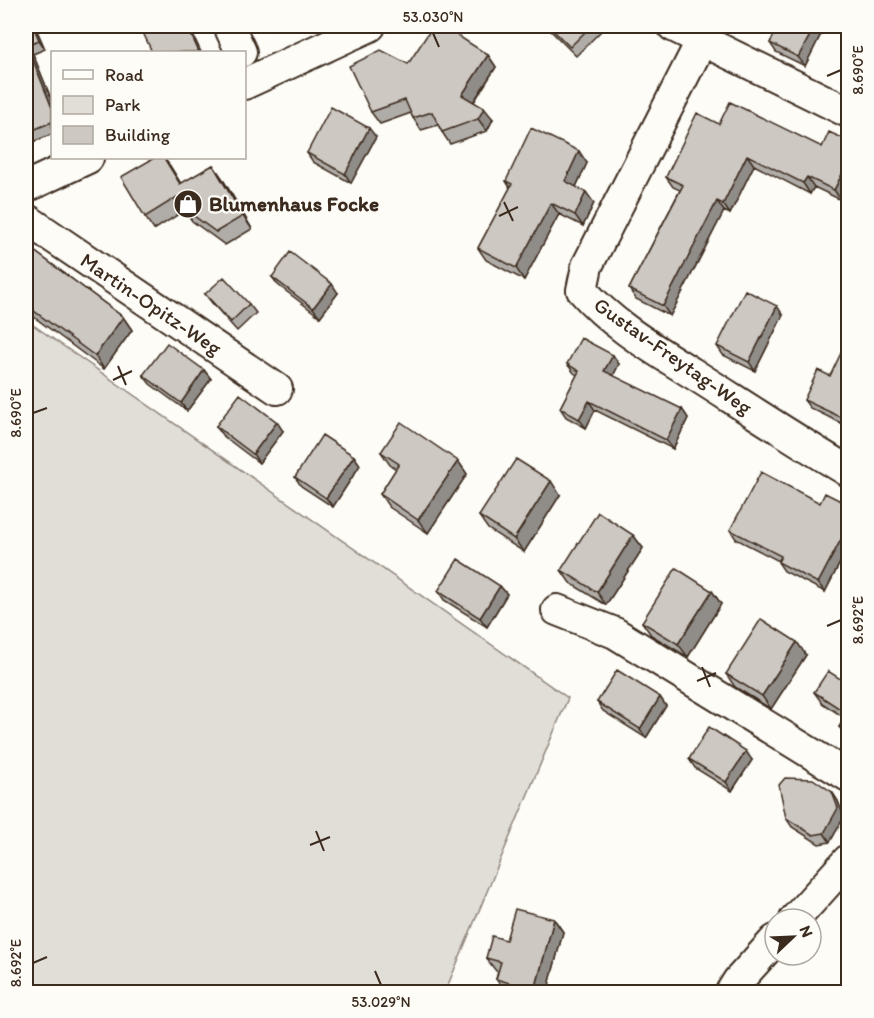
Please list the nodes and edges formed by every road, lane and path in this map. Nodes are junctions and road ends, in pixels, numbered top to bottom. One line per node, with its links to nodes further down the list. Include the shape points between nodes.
1 (229, 26): 5 (street)
2 (370, 26): 6 (street)
3 (673, 26): 4 (street)
4 (702, 40): 7 (street); 12 (street, Gustav-Freytag-Weg, via 587,266 582,290 595,305 658,351)
5 (241, 51)
6 (248, 75)
7 (849, 112)
8 (86, 159): 9 (street)
9 (26, 187)
10 (26, 219): 11 (street, Martin-Opitz-Weg)
11 (277, 389)
12 (849, 471)
13 (557, 610): 14 (street, via 615,633)
14 (849, 776)
15 (849, 860): 16 (street)
16 (806, 907)
17 (763, 953): 18 (street)
18 (731, 993)

